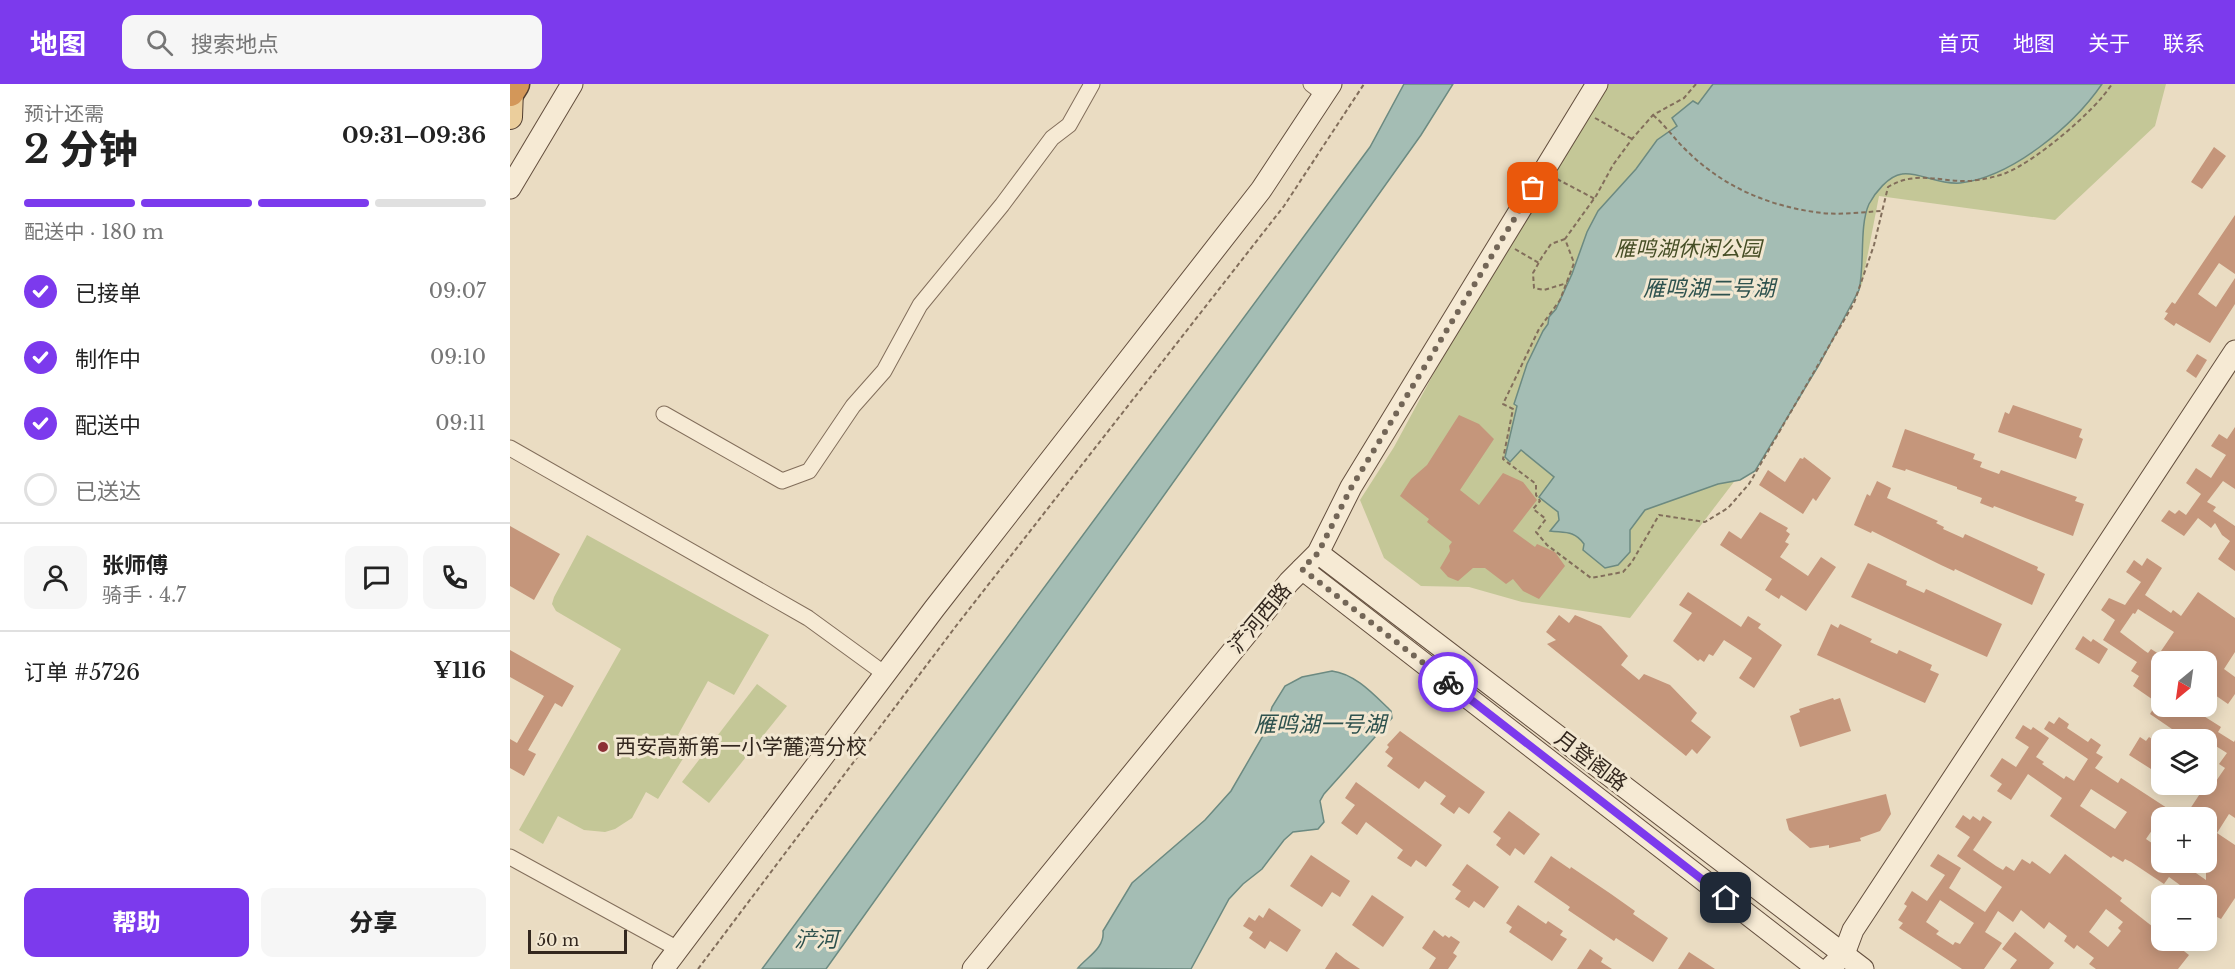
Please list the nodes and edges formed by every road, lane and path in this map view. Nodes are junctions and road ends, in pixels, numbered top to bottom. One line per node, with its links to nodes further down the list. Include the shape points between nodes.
1 (572, 84): 12 (street)
2 (1092, 84): 20 (street, via 1069,125 1052,138 920,305 884,370 853,406 809,471 782,481)
3 (1364, 84): 29 (path, via 1284,206 956,626)
4 (1597, 84): 8 (street, 浐河西路)
5 (1696, 84): 9 (path, via 1684,98)
6 (2112, 84): 14 (path, via 2075,123 2005,174 1969,181 1936,177 1899,180 1888,187)
7 (1322, 87): 24 (street, via 1261,190)
8 (1581, 110): 10 (path); 11 (street, 浐河西路)
9 (1653, 115): 10 (path); 14 (path, via 1687,152 1728,184 1771,203 1824,213)
10 (1632, 139): 13 (path)
11 (1544, 171): 13 (path); 16 (street, 浐河西路)
12 (510, 188)
13 (1594, 199): 15 (path)
14 (1882, 211): 18 (path, via 1854,303 1749,484 1728,508 1705,522 1659,514 1623,572 1591,578 1536,532 1546,519 1533,509 1540,501 1536,484 1503,459 1513,409 1503,404 1539,329)
15 (1565, 239): 17 (path, via 1551,244); 18 (path, via 1575,263)
16 (1501, 240): 17 (path); 22 (street, 浐河西路, via 1351,488)
17 (1539, 263): 18 (path, via 1533,273 1534,288 1544,290)
18 (1567, 283)
19 (2231, 364): 27 (street, via 1853,930)
20 (664, 414)
21 (510, 448): 24 (street, via 808,618)
22 (1318, 553): 23 (street, 浐河西路); 27 (street, 月登阁路)
23 (1302, 569): 30 (street, 浐河西路); 31 (street, 月登阁路)
24 (885, 674): 26 (street)
25 (510, 857): 26 (street)
26 (678, 949): 28 (street)
27 (1837, 962): 32 (street, 月登阁路)
28 (663, 969)
29 (698, 969)
30 (973, 969)
31 (1818, 969)
32 (1863, 969)

